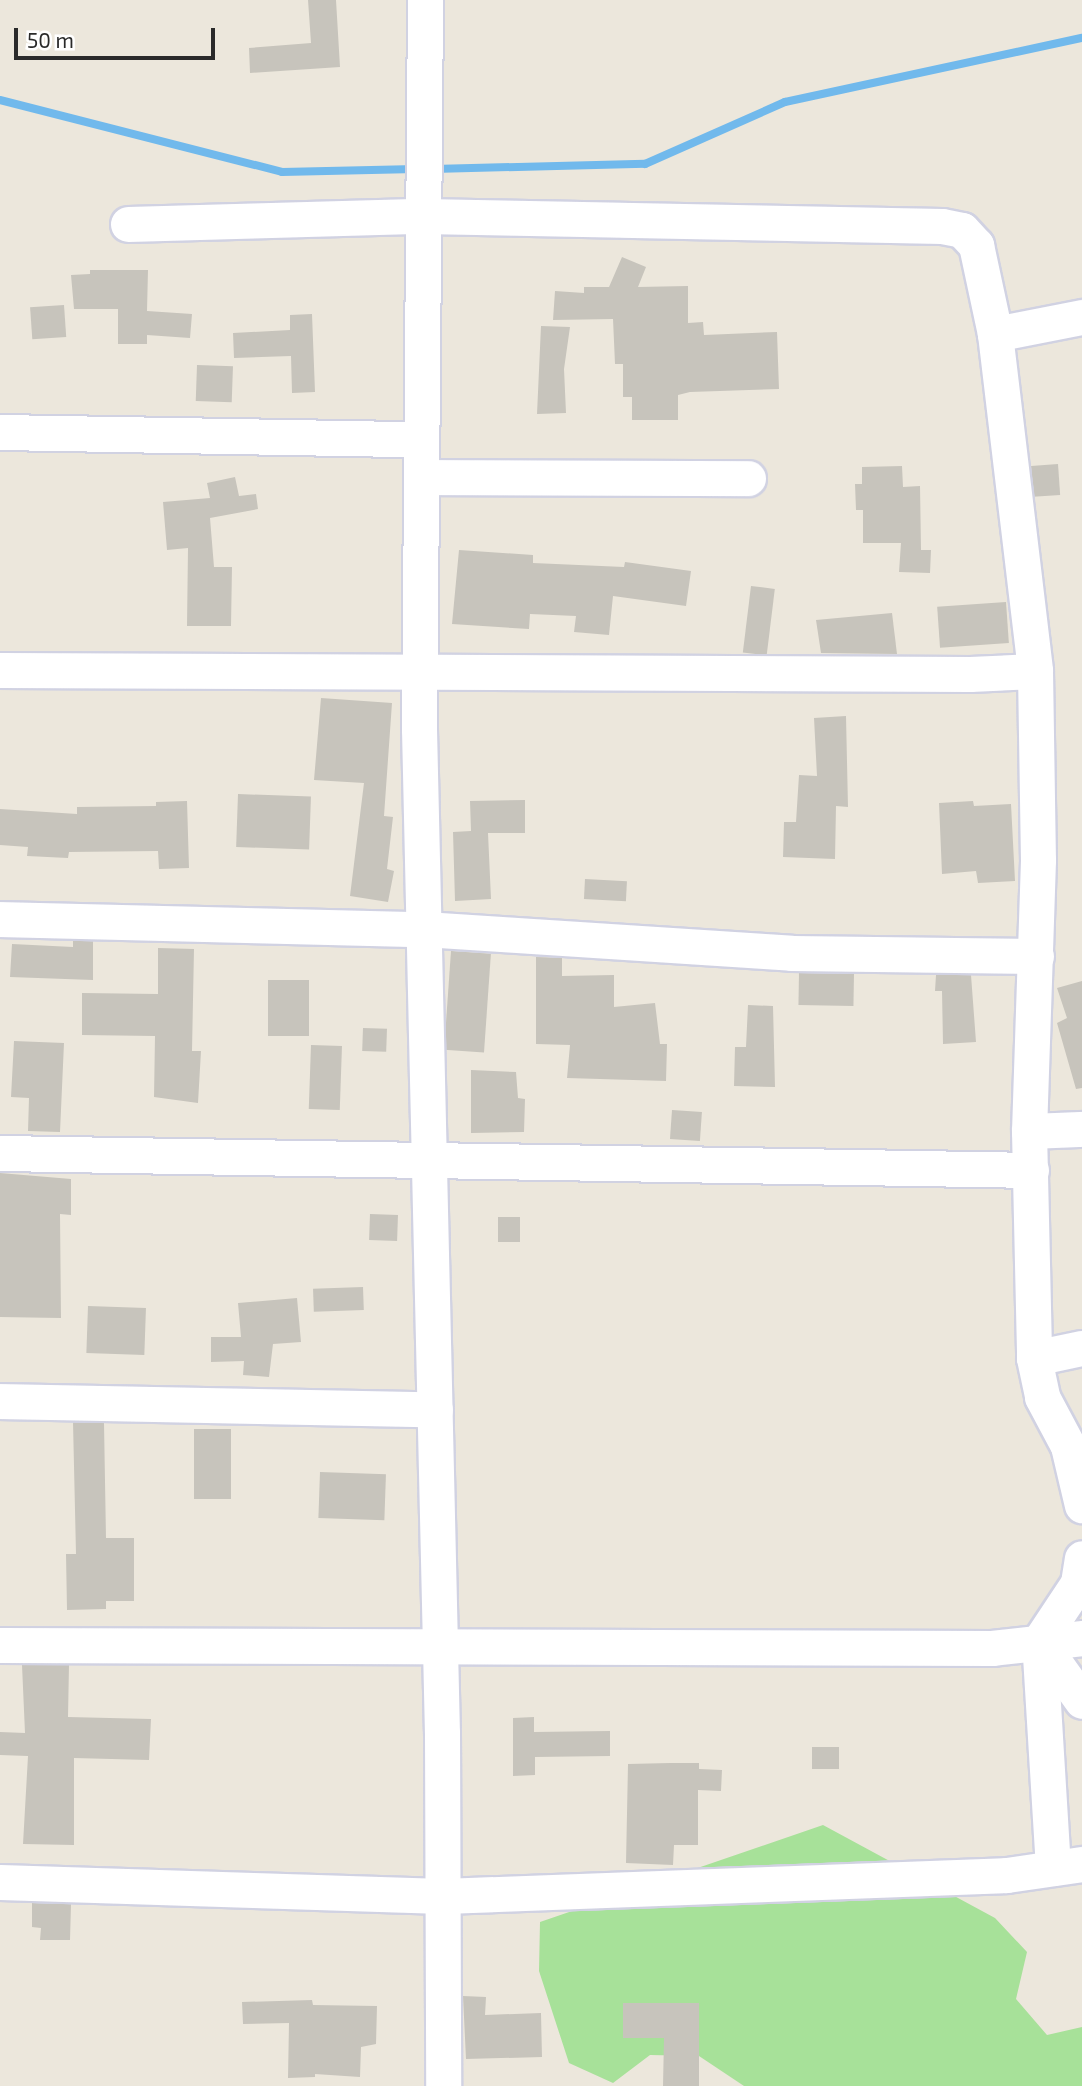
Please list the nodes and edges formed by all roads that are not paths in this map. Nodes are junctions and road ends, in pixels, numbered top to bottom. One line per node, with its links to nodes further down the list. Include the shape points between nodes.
1 (425, 0): 2 (street)
2 (423, 216): 3 (street); 5 (street, via 953,227 976,245); 7 (street)
3 (128, 223)
4 (1082, 317): 5 (street)
5 (995, 334): 11 (street)
6 (0, 432): 7 (street)
7 (421, 439): 8 (street)
8 (421, 477): 9 (street); 12 (street)
9 (748, 478)
10 (0, 670): 12 (street)
11 (1035, 671): 12 (street); 15 (street)
12 (419, 674): 14 (street)
13 (0, 919): 14 (street)
14 (424, 929): 15 (street, via 791,953); 19 (street)
15 (1036, 956): 17 (street)
16 (1082, 1129): 17 (street)
17 (1029, 1131): 20 (street)
18 (0, 1153): 19 (street)
19 (429, 1160): 20 (street); 24 (street)
20 (1031, 1170): 22 (street)
21 (1082, 1348): 22 (street)
22 (1034, 1358): 25 (street, via 1042,1397 1068,1446)
23 (0, 1401): 24 (street)
24 (435, 1409): 31 (street)
25 (1082, 1505)
26 (1082, 1558): 29 (street, via 1078,1583)
27 (1082, 1625): 29 (street)
28 (1082, 1637): 29 (street)
29 (1039, 1642): 31 (street, via 992,1648); 32 (street); 33 (street)
30 (0, 1645): 31 (street)
31 (440, 1647): 35 (street)
32 (1082, 1701)
33 (1068, 1866): 35 (street, via 1007,1875)
34 (0, 1882): 35 (street)
35 (443, 1896): 36 (street)
36 (443, 2086)

